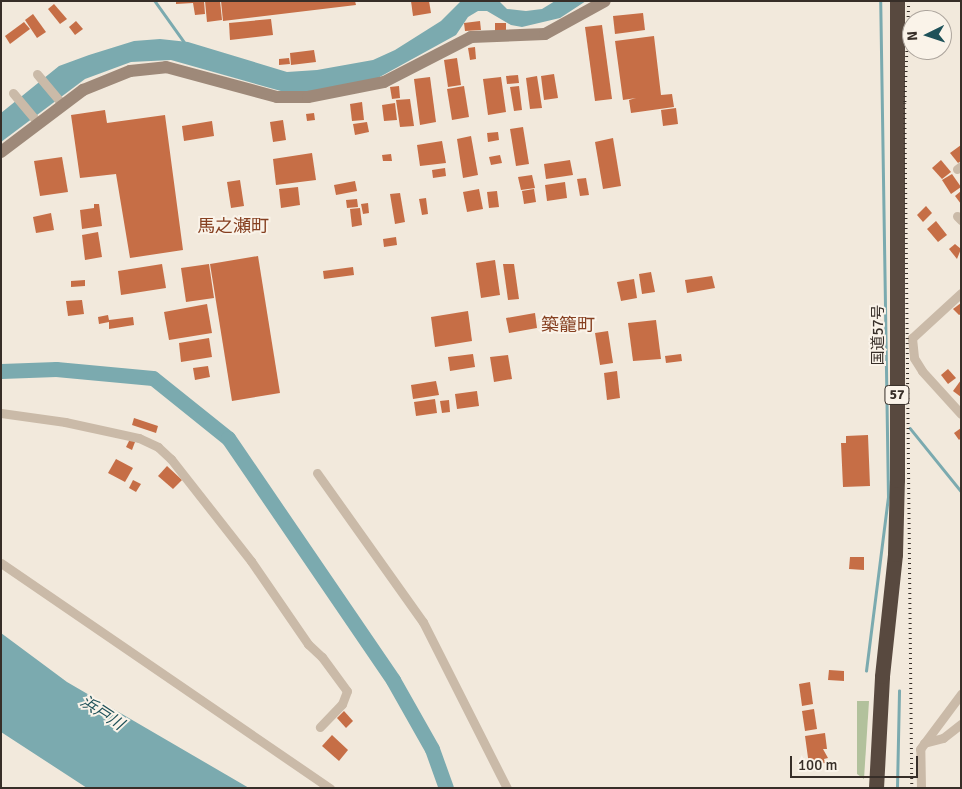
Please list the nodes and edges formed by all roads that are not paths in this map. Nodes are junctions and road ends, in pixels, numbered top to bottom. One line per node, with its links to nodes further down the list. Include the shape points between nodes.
1 (605, 1): 5 (street, via 545,34 462,39 384,82 346,92 277,97 189,72 151,67 99,82)
2 (897, 1): 19 (highway, 国道57号 / 57, via 897,480 895,554 882,676)
3 (37, 74): 5 (street)
4 (13, 93): 6 (street)
5 (62, 104): 6 (street)
6 (38, 123): 7 (street)
7 (1, 152)
8 (961, 293): 10 (street, via 912,338 914,358 922,371)
9 (1, 413): 15 (street, via 65,422 138,438 171,459 252,561 308,644 347,691 342,704)
10 (961, 414)
11 (317, 473): 18 (street, via 423,622)
12 (1, 563): 17 (street)
13 (961, 694): 16 (street)
14 (961, 724): 16 (street, via 943,738)
15 (320, 727)
16 (924, 744): 20 (street, via 919,758)
17 (330, 788)
18 (507, 788)
19 (876, 788)
20 (921, 788)

